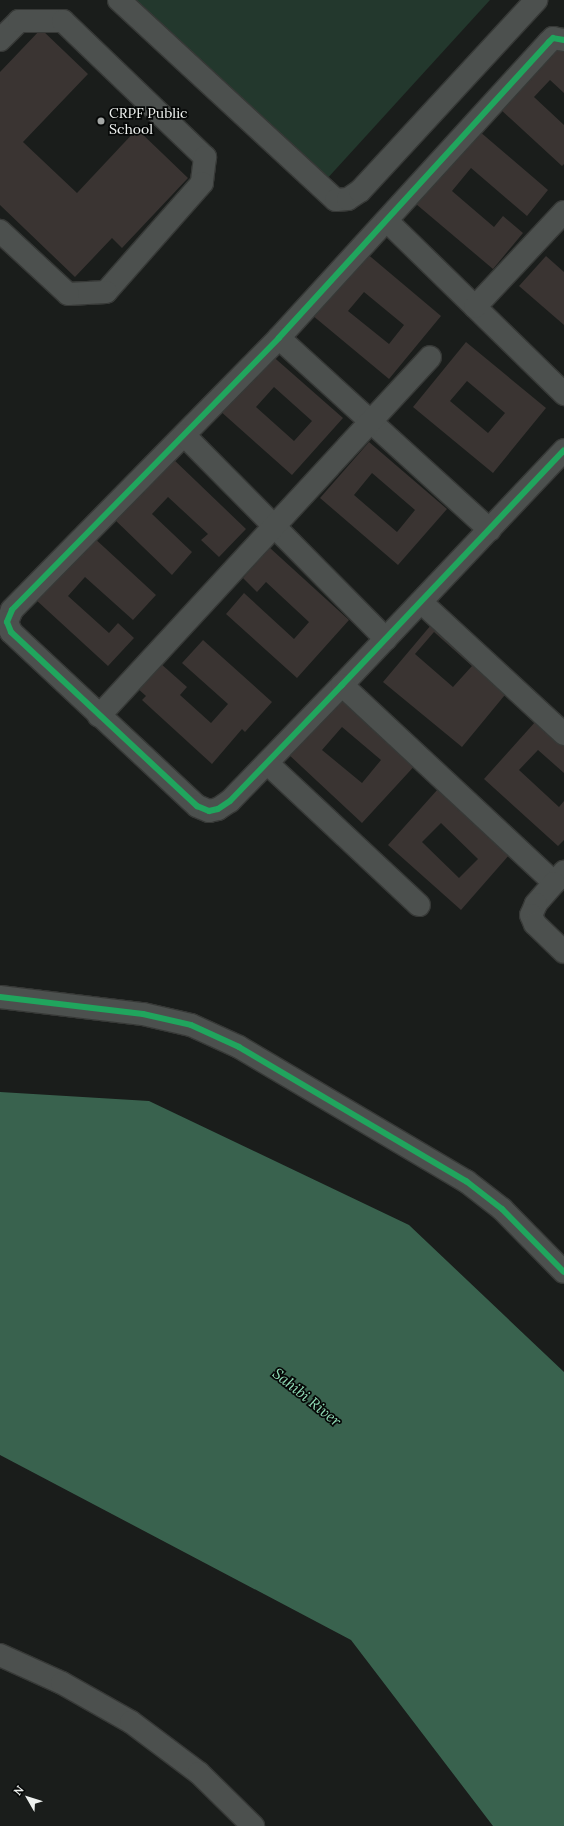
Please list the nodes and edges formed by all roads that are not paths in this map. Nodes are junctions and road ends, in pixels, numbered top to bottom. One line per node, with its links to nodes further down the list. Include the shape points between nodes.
1 (119, 0): 2 (street, via 336,200 348,199 360,191)
2 (536, 0)
3 (0, 40): 7 (street, via 19,21 63,21 205,157 202,183 106,292 68,294)
4 (564, 40): 6 (street, via 553,38 549,42)
5 (564, 212): 8 (street)
6 (386, 221): 8 (street); 9 (street)
7 (0, 231)
8 (475, 307): 11 (street)
9 (279, 338): 12 (street); 13 (street)
10 (430, 358): 12 (street)
11 (564, 394)
12 (371, 421): 15 (street); 16 (street)
13 (184, 436): 15 (street); 20 (street, via 12,610 7,622 11,632 21,643)
14 (564, 450): 16 (street)
15 (274, 526): 18 (street); 20 (street)
16 (490, 530): 17 (street)
17 (422, 602): 18 (street); 21 (street)
18 (386, 639): 19 (street)
19 (342, 685): 22 (street); 23 (street)
20 (99, 716): 22 (street, via 197,806 209,811 218,809 230,801)
21 (564, 734)
22 (267, 763): 24 (street)
23 (559, 878): 25 (street, via 536,904 531,915 535,924)
24 (419, 905)
25 (564, 952)
26 (0, 997): 27 (street, via 143,1014 191,1025 239,1047 466,1181 502,1209)
27 (564, 1272)
28 (0, 1655): 29 (street, via 62,1683 131,1722 199,1773)
29 (253, 1826)

